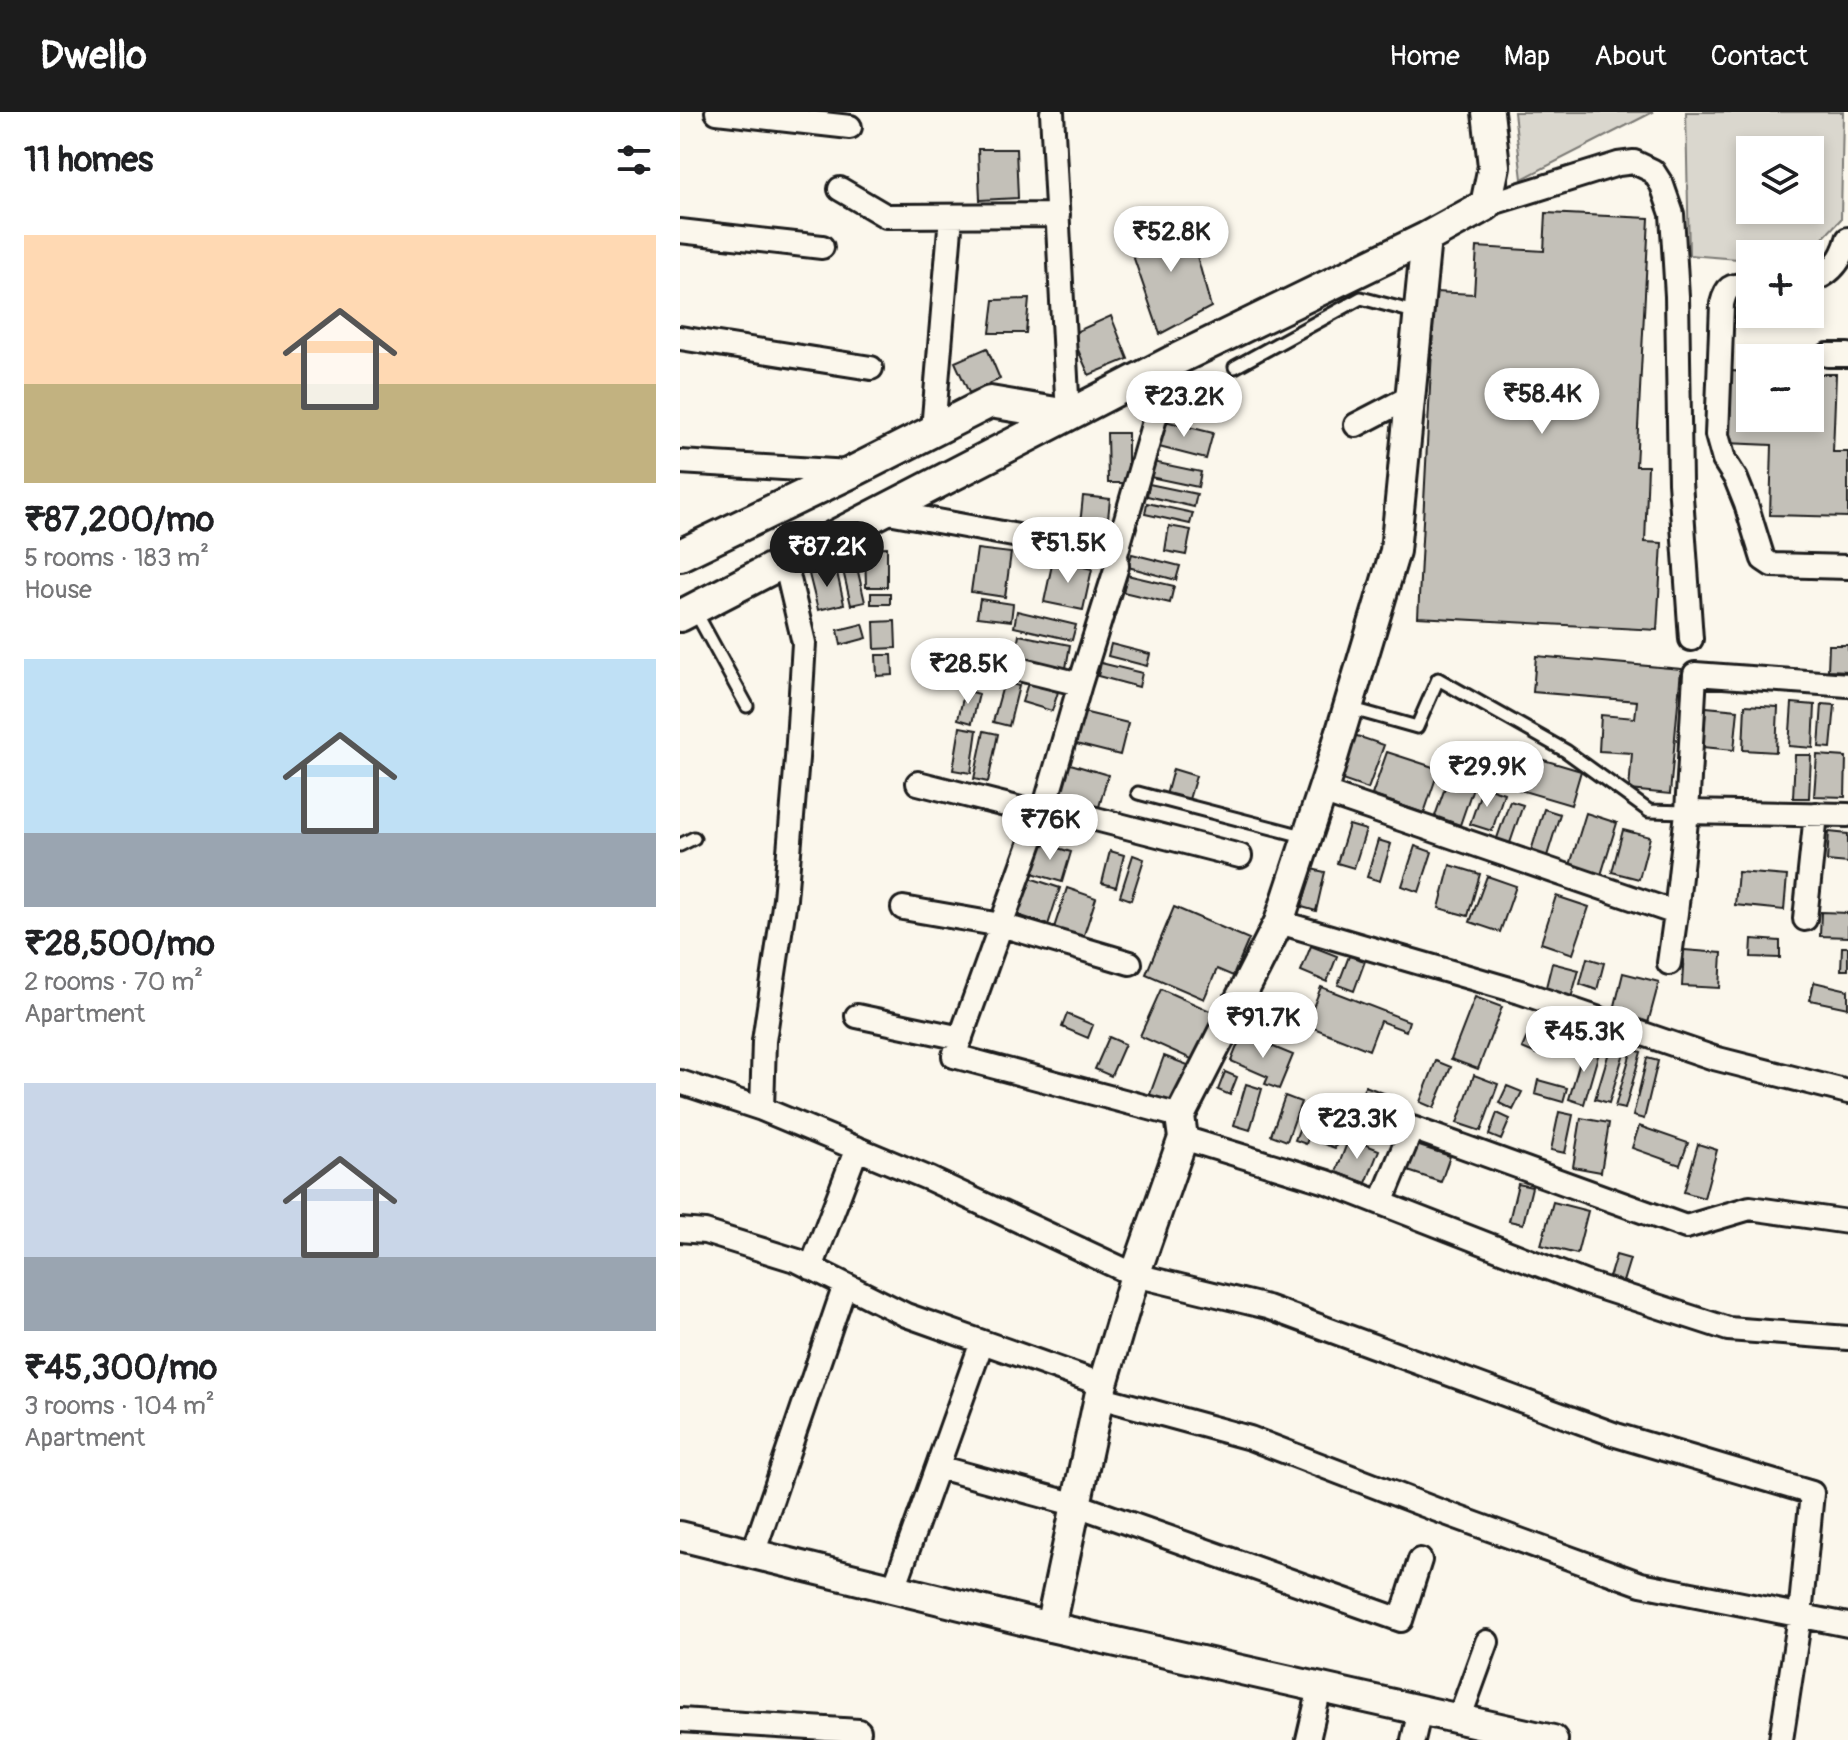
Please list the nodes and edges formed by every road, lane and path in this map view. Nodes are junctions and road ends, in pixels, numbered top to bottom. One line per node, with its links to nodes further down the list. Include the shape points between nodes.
1 (717, 112): 4 (street)
2 (1052, 112): 7 (street)
3 (1488, 112): 6 (main road, via 1494,166)
4 (850, 127)
5 (840, 189): 8 (street, via 886,216)
6 (1486, 205): 10 (main road); 32 (street, via 1634,162 1653,171 1662,185 1672,214)
7 (1058, 215): 8 (street); 21 (street)
8 (951, 216): 23 (street)
9 (680, 231): 12 (street)
10 (1426, 238): 15 (street); 17 (main road)
11 (1848, 239): 13 (street, via 1844,254)
12 (822, 247)
13 (1824, 274)
14 (1736, 286): 30 (street, via 1725,291 1722,304 1717,435 1763,559 1772,565)
15 (1418, 314): 18 (lane, via 1361,298); 20 (street)
16 (680, 338): 19 (street)
17 (1171, 362): 21 (main road); 27 (street)
18 (1235, 367)
19 (871, 368)
20 (1410, 397): 22 (street); 37 (street, via 1395,551)
21 (1068, 415): 23 (main road, via 990,402); 26 (main road)
22 (1356, 425)
23 (933, 430): 25 (main road)
24 (680, 462): 25 (street)
25 (852, 472): 28 (main road)
26 (883, 511): 27 (street); 29 (main road)
27 (1116, 554): 34 (street, via 1117,566)
28 (680, 555)
29 (785, 562): 31 (main road); 60 (street, via 804,643 787,883 764,1041)
30 (1848, 567)
31 (687, 612): 36 (lane)
32 (1691, 639)
33 (961, 655): 34 (street)
34 (1080, 684): 41 (street)
35 (1848, 685): 42 (street, via 1695,674)
36 (747, 706)
37 (1348, 708): 39 (street); 42 (lane, via 1417,727 1438,679 1566,751 1649,811)
38 (918, 783): 41 (street)
39 (1322, 792): 45 (street); 50 (street)
40 (1138, 793): 45 (lane)
41 (1043, 810): 48 (street); 53 (street)
42 (1687, 812): 43 (street); 50 (street)
43 (1816, 814): 44 (street); 51 (street)
44 (1848, 815)
45 (1308, 837): 52 (street)
46 (694, 838): 47 (lane)
47 (680, 845)
48 (1240, 856)
49 (903, 908): 53 (street)
50 (1676, 913): 55 (street)
51 (1805, 919)
52 (1279, 922): 59 (street, via 1520,992 1714,1058); 61 (street)
53 (1001, 925): 54 (street); 57 (street)
54 (1130, 963)
55 (1669, 963)
56 (857, 1016): 57 (street)
57 (961, 1038): 61 (street, via 954,1056)
58 (680, 1082): 60 (street)
59 (1848, 1092)
60 (762, 1109): 62 (street)
61 (1182, 1127): 63 (street); 67 (street)
62 (857, 1148): 66 (street); 67 (street)
63 (1381, 1203): 64 (street, via 1412,1128 1686,1227 1750,1208); 69 (street, via 1586,1283 1728,1329)
64 (1848, 1222)
65 (680, 1230): 66 (street, via 705,1232)
66 (811, 1268): 68 (street)
67 (1135, 1275): 71 (street); 78 (street, via 1267,1307 1616,1435 1812,1493)
68 (845, 1285): 70 (street, via 906,1315); 75 (street)
69 (1848, 1338)
70 (982, 1342): 71 (street); 72 (street)
71 (1102, 1391): 73 (street); 78 (street, via 1250,1438 1641,1584)
72 (938, 1467): 73 (street); 77 (street)
73 (1077, 1505): 76 (street, via 1401,1620); 80 (street)
74 (680, 1536): 75 (street)
75 (753, 1554): 77 (street)
76 (1420, 1560)
77 (894, 1588): 80 (street)
78 (1800, 1616): 79 (street); 90 (street)
79 (1848, 1625)
80 (1050, 1627): 82 (street)
81 (1487, 1642): 84 (street)
82 (1320, 1688): 83 (street); 87 (street)
83 (1420, 1710): 84 (street); 88 (street)
84 (1459, 1719): 89 (street)
85 (680, 1720): 86 (street)
86 (859, 1731)
87 (1308, 1740)
88 (1413, 1740)
89 (1553, 1740)
90 (1781, 1740)

